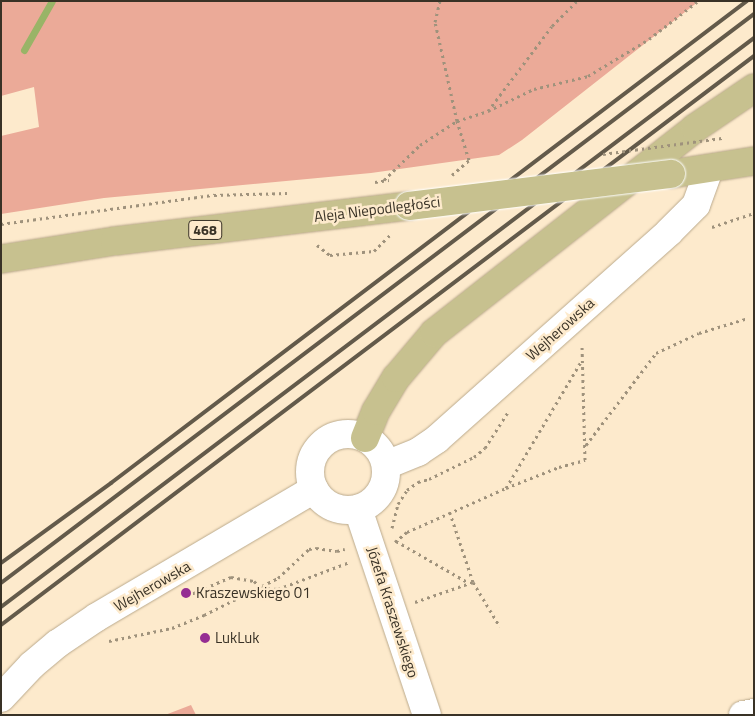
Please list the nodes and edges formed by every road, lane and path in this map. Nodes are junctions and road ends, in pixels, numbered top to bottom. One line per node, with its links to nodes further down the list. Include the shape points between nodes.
1 (440, 1): 6 (path, via 435,22)
2 (577, 1): 5 (path, via 552,26)
3 (698, 1): 5 (path, via 649,39 588,76 534,89)
4 (754, 88): 22 (main road, via 694,128 434,333 396,378 376,411)
5 (488, 111): 6 (path)
6 (457, 121): 7 (path); 10 (path, via 420,145)
7 (469, 160)
8 (754, 162): 9 (main road, Aleja Niepodległości / 468)
9 (709, 169): 17 (main road, Aleja Niepodległości / 468, bridge, via 115,241); 24 (street, Wejherowska, via 696,205 669,232 438,439 418,452)
10 (382, 181)
11 (296, 192): 13 (path, via 214,196)
12 (754, 213): 14 (path)
13 (1, 224)
14 (705, 230)
15 (317, 244): 16 (path, via 330,255)
16 (374, 251)
17 (1, 259)
18 (748, 318): 23 (path, via 699,333 656,354)
19 (582, 339): 20 (path)
20 (582, 359): 23 (path); 25 (path)
21 (509, 410): 29 (path, via 484,448 474,457 407,490 398,504)
22 (365, 438): 24 (street, via 378,449); 26 (street, via 342,434 321,445 310,466)
23 (586, 446): 25 (path, via 585,460)
24 (386, 464): 27 (street, via 387,476 378,497)
25 (506, 488): 28 (path)
26 (314, 490): 27 (street, via 322,501 333,507 346,511); 37 (street, Wejherowska, via 97,617 32,665)
27 (358, 509): 30 (street, Józefa Kraszewskiego)
28 (450, 513): 30 (path); 31 (path)
29 (392, 530)
30 (373, 547): 31 (path); 32 (path, via 278,589); 32 (path, via 337,551 308,549 278,578); 39 (street, Józefa Kraszewskiego)
31 (471, 582): 34 (path); 35 (path)
32 (261, 588): 33 (path, via 254,581 231,577); 36 (path, via 172,628 104,642)
33 (179, 600)
34 (407, 605)
35 (500, 627)
36 (112, 633)
37 (1, 698)
38 (754, 713): 40 (street)
39 (427, 715)
40 (744, 715)

